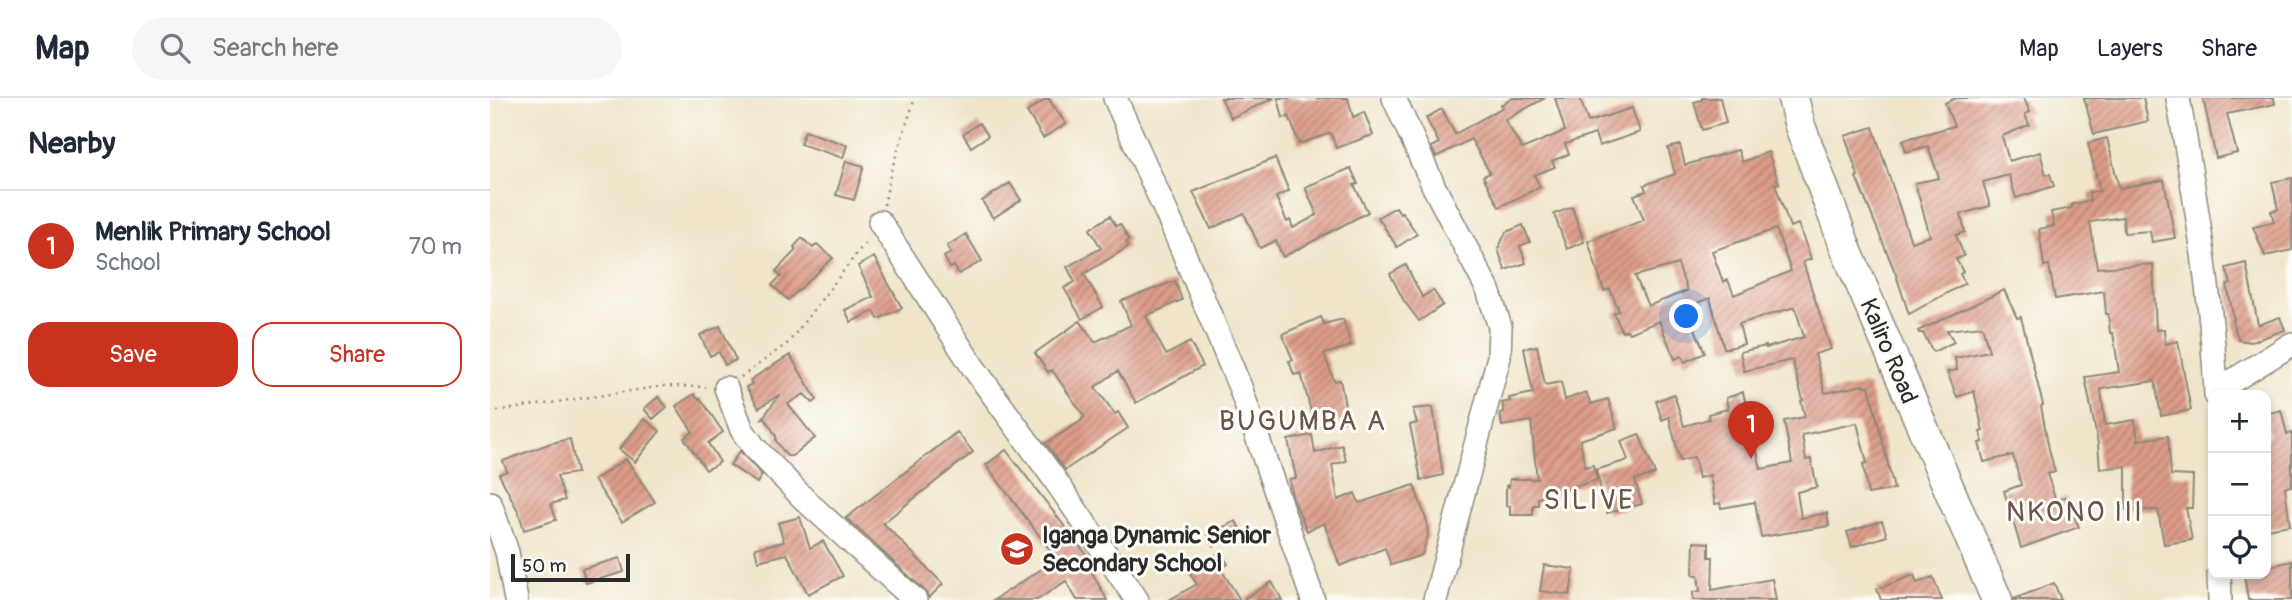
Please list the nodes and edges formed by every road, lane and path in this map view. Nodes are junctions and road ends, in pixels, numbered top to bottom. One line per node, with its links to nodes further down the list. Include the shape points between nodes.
1 (915, 98): 6 (path)
2 (1115, 98): 17 (street, via 1240,387)
3 (1394, 98): 18 (street, via 1488,290 1500,327 1499,358)
4 (1793, 98): 19 (main road, Kaliro Road, via 1847,254)
5 (2178, 98): 9 (street, via 2191,171)
6 (880, 222): 8 (path, via 788,343); 16 (street, via 973,367)
7 (2292, 344): 10 (street)
8 (726, 388): 11 (path, via 664,386); 15 (street, via 742,430 754,447)
9 (2216, 390)
10 (2221, 390)
11 (490, 412)
12 (490, 503): 14 (street, via 507,552)
13 (2219, 579): 20 (street)
14 (516, 600)
15 (915, 600)
16 (1137, 600)
17 (1313, 600)
18 (1435, 600)
19 (1997, 600)
20 (2220, 600)

